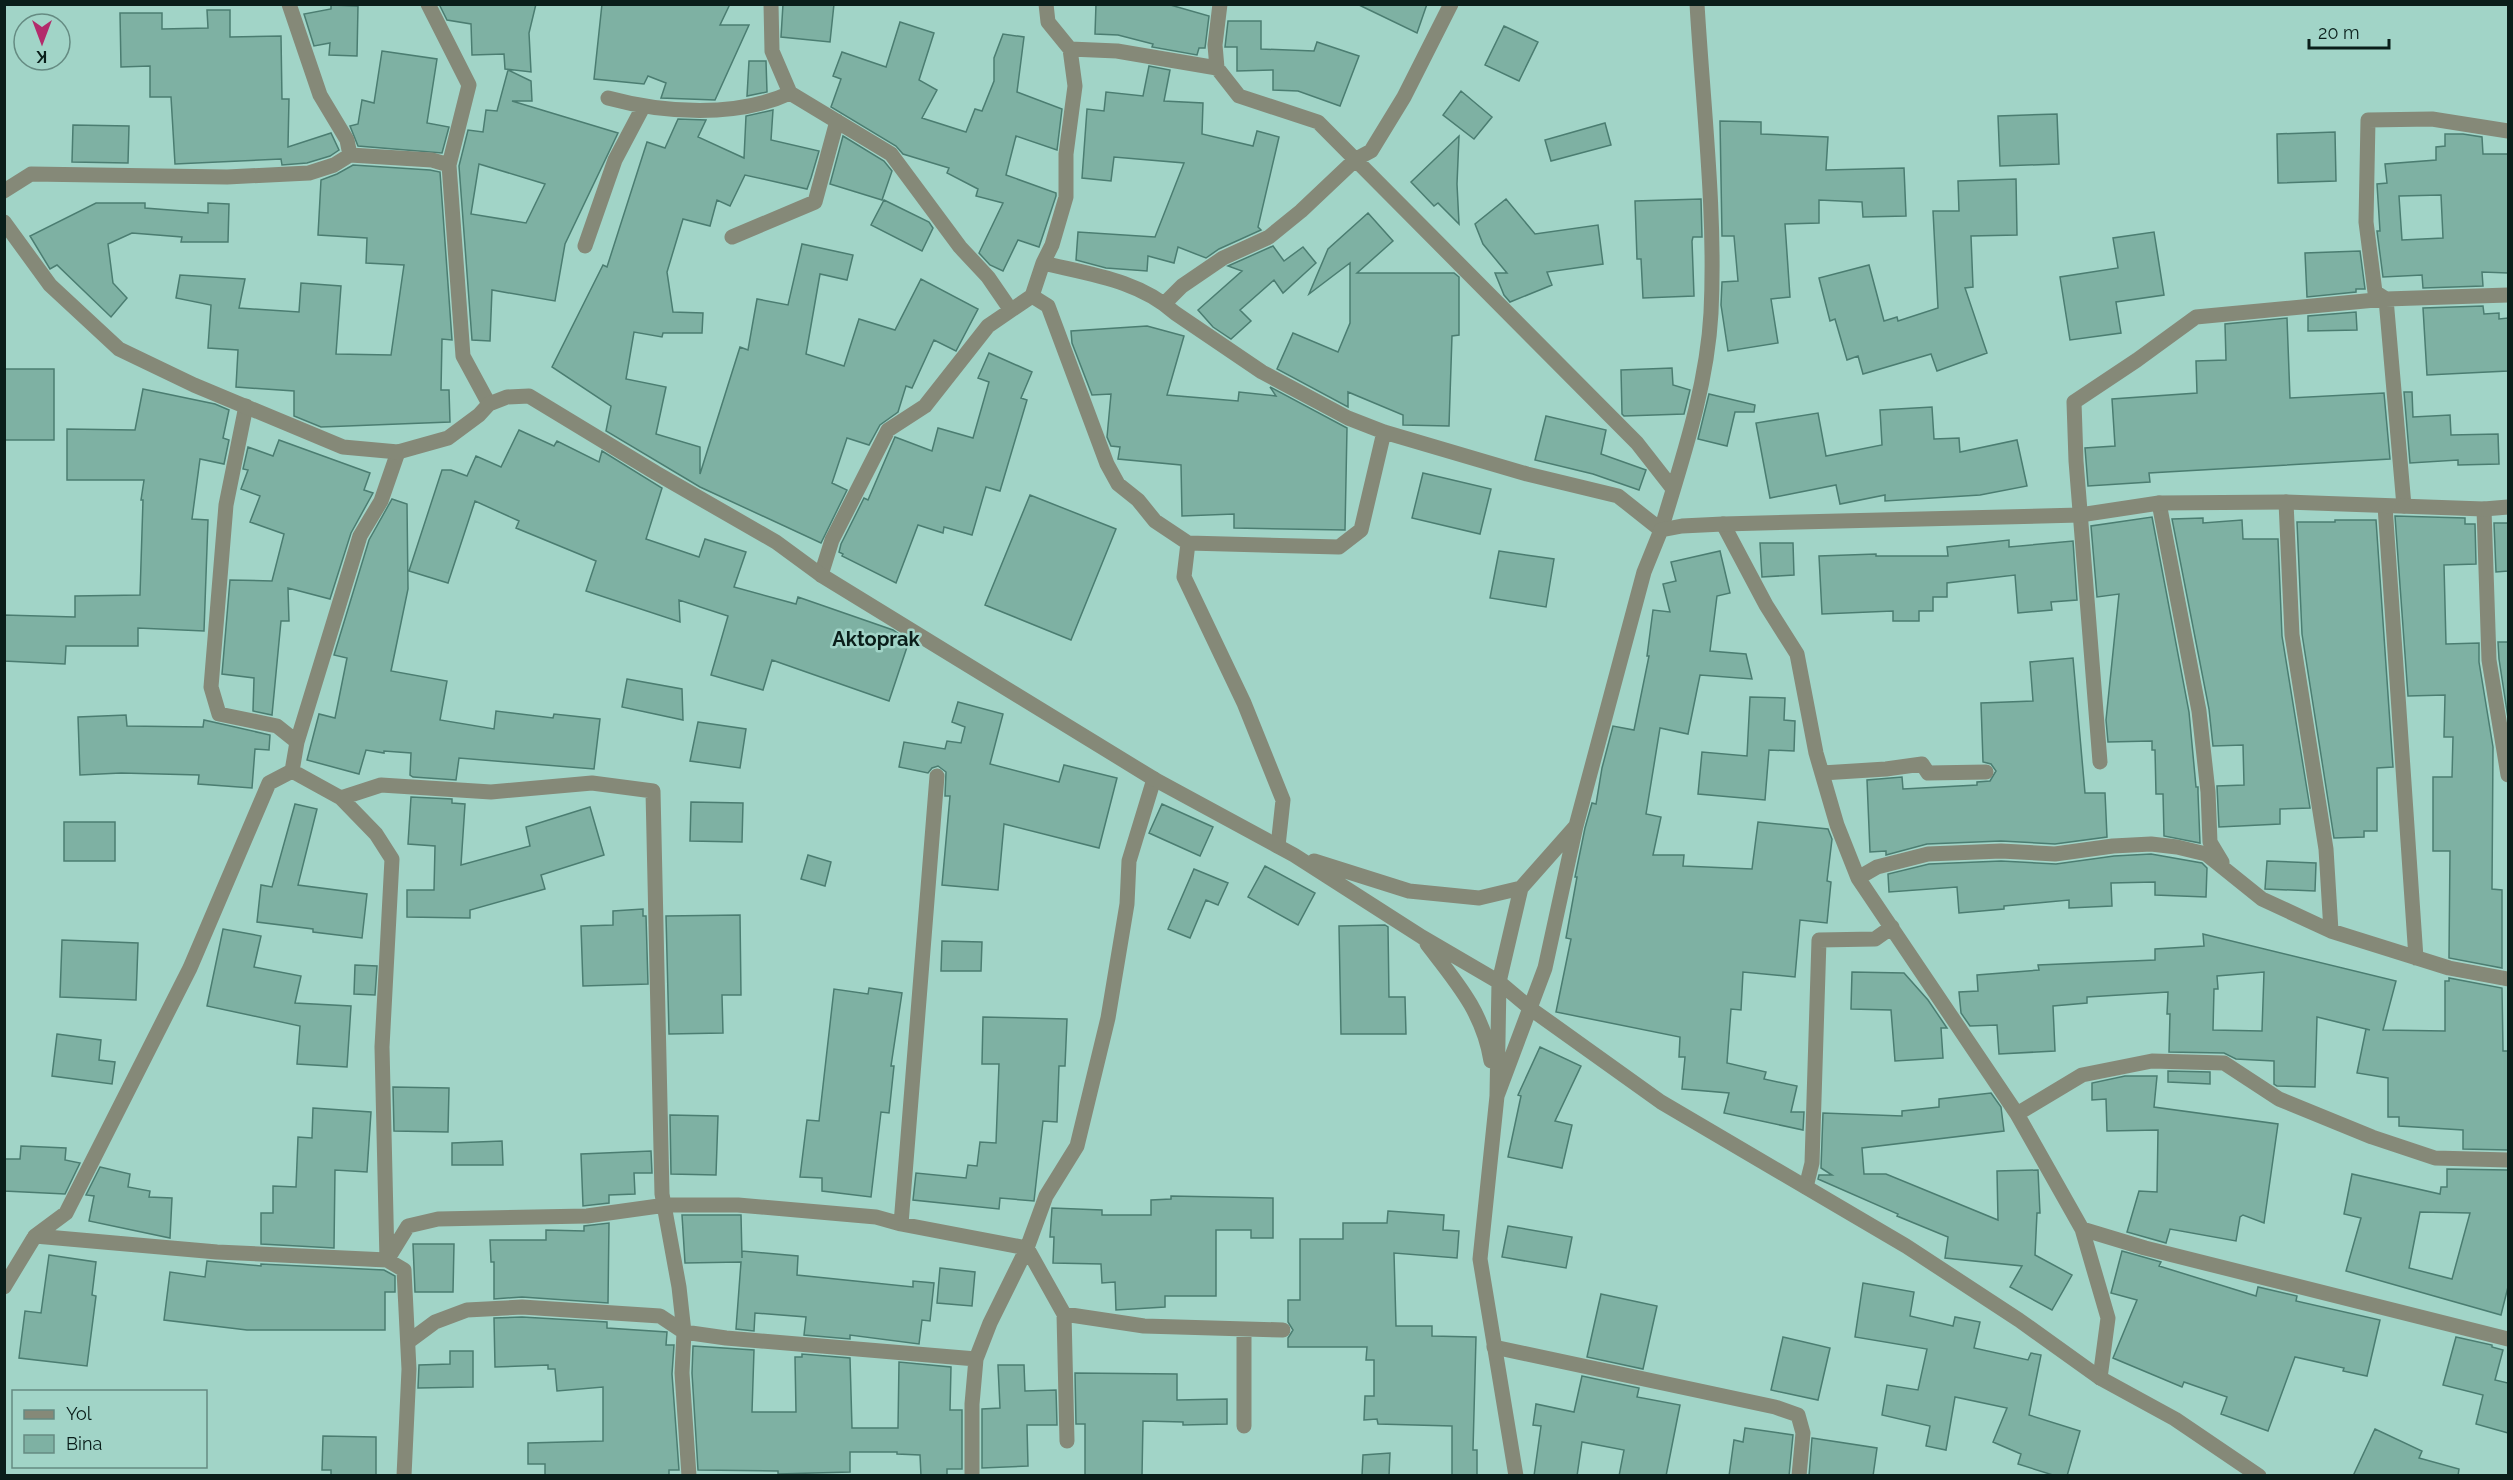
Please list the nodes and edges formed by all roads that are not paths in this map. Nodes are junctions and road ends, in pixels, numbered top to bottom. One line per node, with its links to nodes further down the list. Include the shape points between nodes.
1 (289, 4): 15 (street, via 320,95 347,140)
2 (428, 4): 17 (street, via 469,85)
3 (771, 4): 10 (street, via 772,51)
4 (1046, 4): 8 (street, via 1048,22)
5 (1220, 4): 9 (street, via 1215,45)
6 (1451, 4): 16 (street, via 1404,97 1371,151)
7 (1697, 4): 32 (street, via 1710,222 1711,314 1692,422)
8 (1070, 49): 9 (street, via 1117,51); 22 (street, via 1075,86 1066,154 1066,197)
9 (1217, 68): 16 (street, via 1239,96 1318,123)
10 (790, 93): 12 (street, via 771,102 725,109); 13 (street)
11 (608, 98): 12 (street)
12 (643, 107): 21 (street, via 615,160)
13 (837, 121): 20 (street, via 815,202); 27 (street, via 891,154)
14 (2508, 131): 25 (street, via 2432,118 2368,120 2366,222 2375,292)
15 (350, 155): 17 (street, via 432,160); 18 (street, via 309,173 226,177 31,174)
16 (1356, 159): 26 (street, via 1269,237 1223,258 1182,286); 32 (street, via 1637,443)
17 (449, 165): 28 (street, via 463,356)
18 (4, 191)
19 (4, 222): 29 (street, via 50,285 119,349)
20 (732, 237)
21 (585, 246)
22 (1043, 263): 24 (street); 26 (street, via 1121,281)
23 (2508, 295): 25 (street)
24 (1032, 296): 27 (street); 42 (street, via 1048,306 1118,484 1155,521)
25 (2386, 299): 36 (street); 39 (street, via 2196,317 2074,402)
26 (1164, 304): 30 (street, via 1262,372 1348,418)
27 (1010, 309): 43 (street, via 988,326 925,406 888,430 832,540)
28 (489, 404): 31 (street, via 448,438); 43 (street, via 507,397 529,396 776,542)
29 (246, 406): 31 (street, via 343,447); 44 (street, via 226,505 211,687 219,714 277,726)
30 (1384, 432): 41 (street, via 1618,496); 42 (street, via 1361,530 1339,547)
31 (398, 452): 44 (street, via 381,501 360,536)
32 (1673, 489): 41 (street)
33 (2286, 502): 34 (street); 35 (street); 60 (street, via 2292,635 2326,849)
34 (2159, 503): 39 (street); 56 (street, via 2199,711 2210,842)
35 (2385, 506): 36 (street); 62 (street)
36 (2404, 506): 38 (street)
37 (2508, 507): 38 (street)
38 (2484, 509): 50 (street, via 2489,660)
39 (2080, 515): 40 (street); 45 (street)
40 (1723, 524): 41 (street); 48 (street, via 1766,606 1797,654)
41 (1661, 530): 53 (street, via 1644,572)
42 (1188, 543): 54 (street, via 1184,577 1244,703 1283,800)
43 (821, 575): 51 (street)
44 (297, 742): 46 (street)
45 (2100, 762)
46 (292, 771): 52 (street); 73 (street, via 269,783 190,968 66,1213)
47 (1986, 772): 48 (street, via 1928,773 1922,764)
48 (1822, 773): 57 (street)
49 (937, 776): 71 (street)
50 (2508, 776)
51 (1154, 779): 54 (street); 74 (street, via 1129,861 1127,904 1108,1018 1077,1146 1046,1196)
52 (341, 798): 70 (street, via 381,785 491,792 592,783 653,791 662,1194); 75 (street, via 376,834 392,859 382,1047)
53 (1576, 826): 58 (street); 65 (street, via 1545,968)
54 (1278, 846): 55 (street)
55 (1294, 855): 58 (street, via 1409,891 1479,898); 61 (street)
56 (2227, 869): 57 (street, via 2206,854 2151,844 2055,854 2001,850 1928,854 1877,867); 60 (street, via 2262,899)
57 (1858, 878): 59 (street)
58 (1521, 888): 64 (street)
59 (1892, 927): 67 (street); 69 (street, via 1875,939 1819,940 1812,1163)
60 (2331, 931): 62 (street)
61 (1422, 937): 64 (street); 66 (street, via 1467,995 1481,1022)
62 (2416, 958): 63 (street)
63 (2508, 979)
64 (1499, 982): 65 (street); 66 (street)
65 (1531, 1009): 66 (street); 69 (street, via 1661,1102)
66 (1497, 1096): 83 (street, via 1480,1259)
67 (2016, 1114): 68 (street, via 2082,1075 2152,1061 2224,1063 2279,1099 2372,1137 2435,1158); 72 (street)
68 (2508, 1160)
69 (1806, 1187): 85 (street, via 1906,1246)
70 (666, 1204): 71 (street, via 738,1205 876,1216); 75 (street, via 587,1216 438,1219 408,1226); 80 (street)
71 (901, 1224): 74 (street)
72 (2082, 1229): 81 (street); 85 (street, via 2108,1318)
73 (35, 1236): 75 (street, via 217,1252); 76 (street)
74 (1027, 1248): 77 (street); 84 (street)
75 (387, 1260): 82 (street, via 404,1270)
76 (4, 1287)
77 (1064, 1314): 78 (street, via 1144,1326); 87 (street)
78 (1244, 1330): 79 (street); 86 (street)
79 (1283, 1330)
80 (684, 1332): 82 (street, via 660,1316 522,1307 466,1310 435,1322); 84 (street); 89 (street, via 682,1373)
81 (2508, 1339)
82 (408, 1342): 88 (street)
83 (1494, 1347): 91 (street); 92 (street, via 1798,1415 1803,1433)
84 (976, 1359): 90 (street)
85 (2100, 1378): 93 (street, via 2175,1419)
86 (1244, 1426)
87 (1067, 1441)
88 (404, 1476)
89 (689, 1476)
90 (972, 1476)
91 (1516, 1476)
92 (1799, 1476)
93 (2259, 1476)

